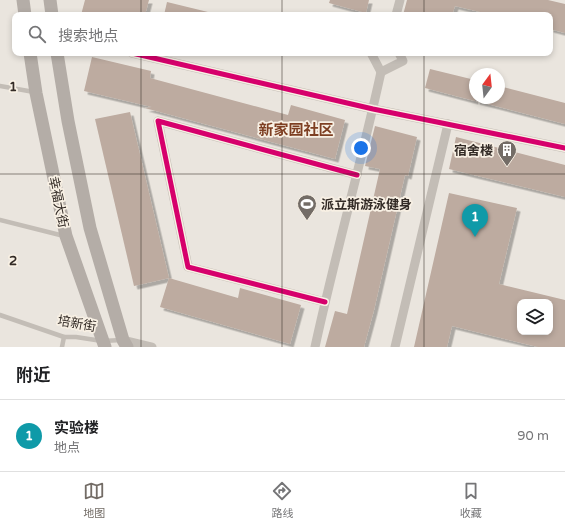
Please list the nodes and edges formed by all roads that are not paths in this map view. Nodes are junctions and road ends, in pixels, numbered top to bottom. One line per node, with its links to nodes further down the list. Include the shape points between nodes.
1 (23, 0): 4 (main road)
2 (50, 0): 5 (main road)
3 (400, 0): 6 (street)
4 (25, 12)
5 (52, 12)
6 (397, 12)
7 (30, 56): 14 (main road, 幸福大街)
8 (58, 56): 25 (main road, 幸福大街, via 68,121 90,228)
9 (145, 56): 15 (street)
10 (373, 56): 12 (street)
11 (400, 56): 12 (street, via 403,61)
12 (381, 72): 15 (street)
13 (0, 86): 14 (lane)
14 (36, 93): 20 (main road, 幸福大街)
15 (373, 109): 16 (street); 18 (street)
16 (448, 124): 17 (street); 29 (street)
17 (565, 148)
18 (357, 175): 21 (street); 21 (street, via 158,121 188,267)
19 (0, 220): 20 (lane)
20 (66, 236): 24 (main road, 幸福大街)
21 (325, 302): 28 (street)
22 (0, 315): 23 (lane, 培新街)
23 (64, 337): 24 (lane, 培新街, via 76,337); 26 (lane)
24 (103, 344): 25 (lane, 培新街)
25 (125, 344): 27 (street, 培新街)
26 (62, 347)
27 (152, 347)
28 (315, 347)
29 (394, 347)

